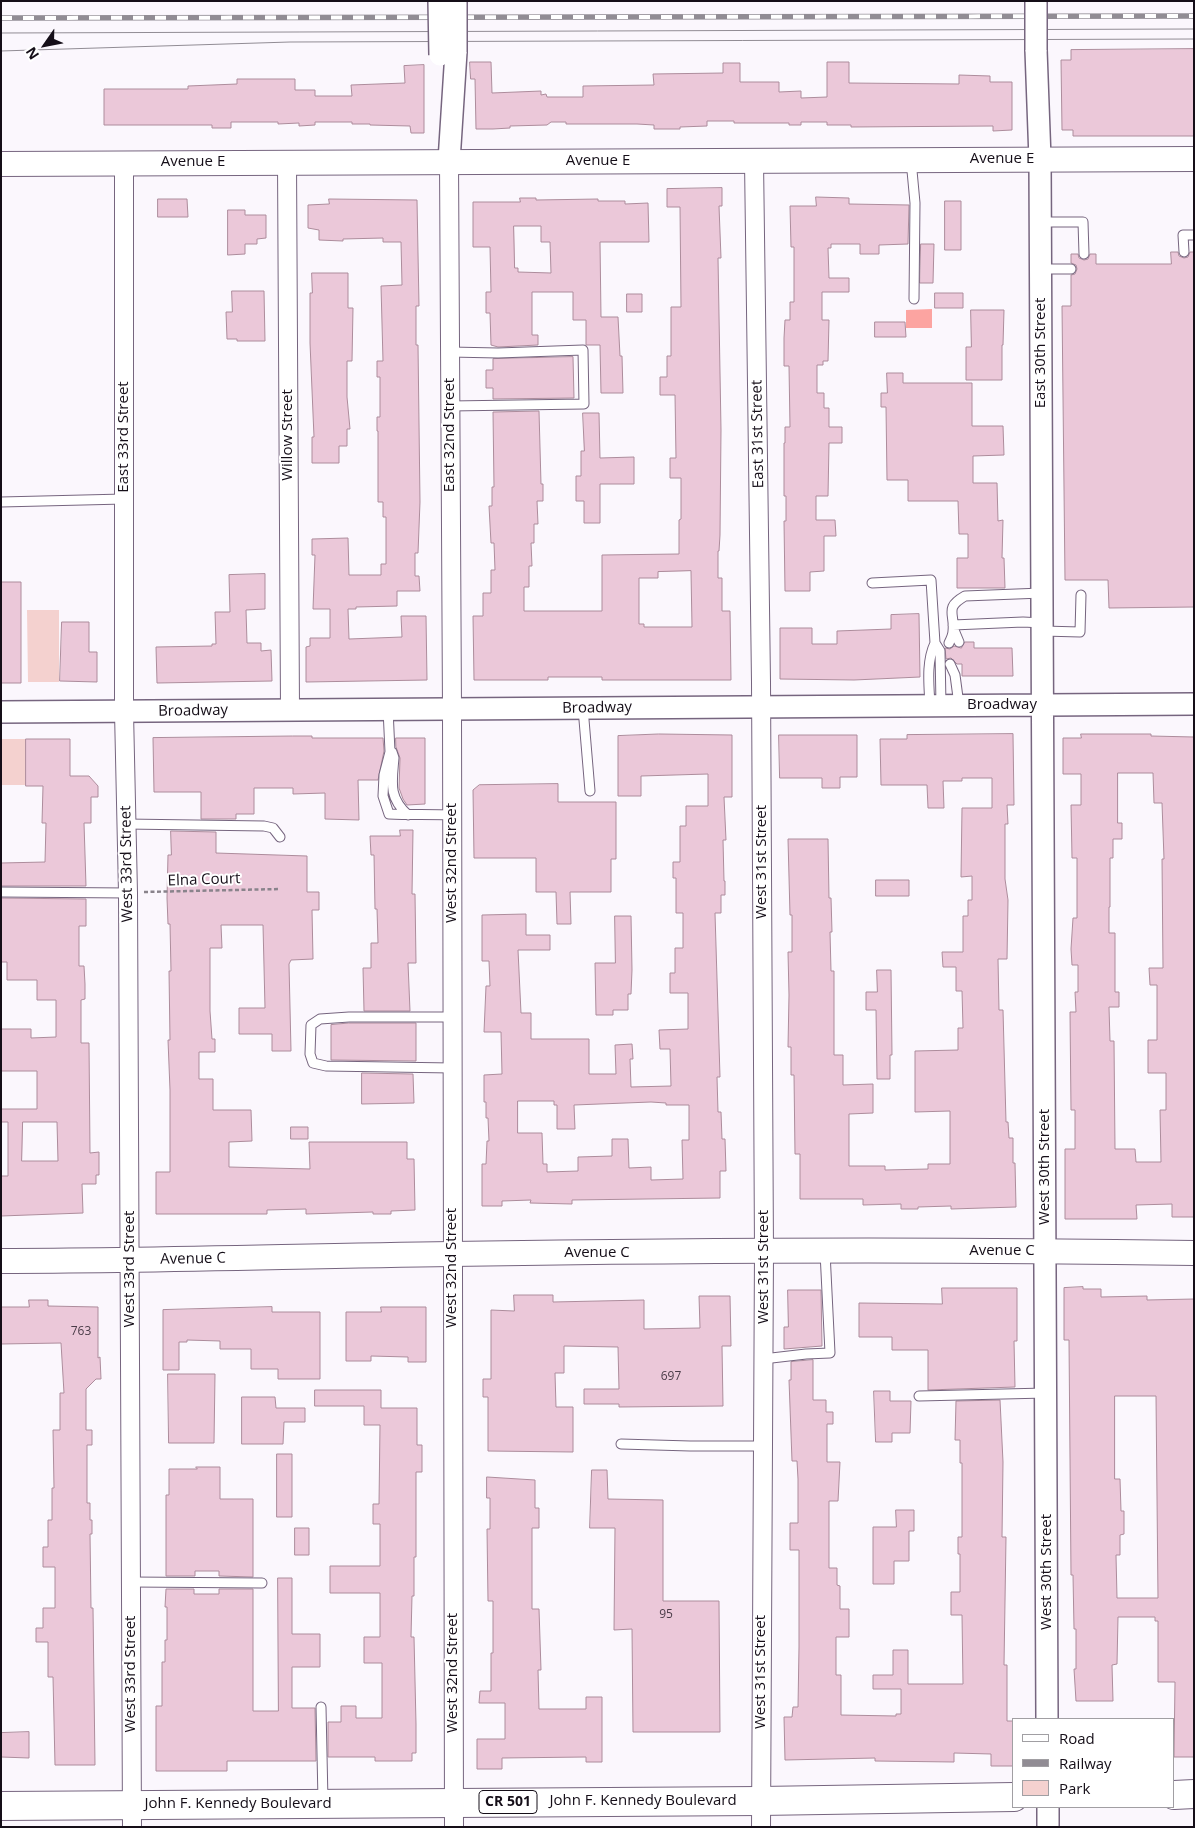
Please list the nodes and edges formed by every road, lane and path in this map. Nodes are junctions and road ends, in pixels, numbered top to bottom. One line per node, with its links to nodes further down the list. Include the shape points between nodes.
1 (439, 1): 4 (street, East 32nd Street, bridge)
2 (456, 1): 4 (street, East 32nd Street, bridge)
3 (1036, 1): 5 (street, East 30th Street, bridge)
4 (448, 54): 8 (street, East 32nd Street)
5 (1040, 159): 6 (main road, Avenue E); 7 (main road, Avenue E); 13 (street, East 30th Street)
6 (1194, 159)
7 (911, 160): 9 (main road, Avenue E); 19 (lane, via 915,203)
8 (448, 161): 9 (main road, Avenue E); 11 (main road, Avenue E); 20 (street, East 32nd Street)
9 (754, 161): 34 (street, East 31st Street)
10 (124, 162): 11 (main road, Avenue E); 12 (main road, Avenue E); 22 (street, East 33rd Street)
11 (287, 162): 36 (street, Willow Street)
12 (1, 164)
13 (1040, 222): 16 (lane, via 1083,222); 17 (street, East 30th Street)
14 (1194, 235): 15 (lane, via 1183,235)
15 (1184, 252)
16 (1084, 254)
17 (1040, 269): 18 (lane); 25 (street, East 30th Street)
18 (1071, 269)
19 (914, 299)
20 (450, 352): 21 (street, East 32nd Street); 21 (lane, via 583,350 584,404)
21 (450, 406): 38 (street, East 32nd Street)
22 (124, 499): 23 (lane); 40 (street, East 33rd Street)
23 (1, 502)
24 (872, 583): 32 (lane, via 931,580)
25 (1042, 593): 27 (street, East 30th Street); 28 (lane, via 965,596 956,601 951,610)
26 (1081, 595): 27 (lane, via 1080,632)
27 (1042, 627): 28 (lane, via 1023,622); 33 (street, East 30th Street)
28 (953, 628): 29 (lane)
29 (954, 642)
30 (954, 664): 32 (lane, via 955,675)
31 (1194, 704): 33 (street, Broadway)
32 (943, 705): 33 (street, Broadway); 34 (street, Broadway)
33 (1043, 705): 50 (street, West 30th Street)
34 (761, 706): 35 (street, Broadway); 51 (street, West 31st Street)
35 (583, 708): 38 (street, Broadway); 41 (lane)
36 (290, 709): 37 (street, Broadway); 40 (street, Broadway)
37 (388, 709): 38 (street, Broadway); 42 (lane, via 390,746 383,796 390,814)
38 (452, 709): 42 (street, West 32nd Street)
39 (1, 712): 40 (street, Broadway)
40 (124, 712): 43 (street, West 33rd Street)
41 (590, 791)
42 (452, 815): 48 (street, West 32nd Street)
43 (126, 824): 44 (lane, via 264,826 273,828); 47 (street, West 33rd Street)
44 (280, 837)
45 (280, 889): 47 (path, Elna Court)
46 (1, 892): 47 (lane)
47 (128, 893): 55 (street, West 33rd Street)
48 (452, 1017): 49 (street, West 32nd Street); 49 (lane, via 320,1019 310,1025 313,1062 326,1066)
49 (452, 1068): 54 (street, West 32nd Street)
50 (1045, 1250): 52 (main road, Avenue C); 53 (main road, Avenue C); 58 (street, West 30th Street)
51 (764, 1252): 52 (main road, Avenue C); 54 (main road, Avenue C); 57 (street, West 31st Street)
52 (825, 1252): 57 (lane, via 830,1354)
53 (1194, 1253)
54 (452, 1254): 55 (main road, Avenue C); 72 (street, West 32nd Street)
55 (130, 1260): 56 (main road, Avenue C); 62 (street, West 33rd Street)
56 (1, 1261)
57 (763, 1359): 61 (street, West 31st Street)
58 (1046, 1393): 59 (lane); 65 (street, West 30th Street)
59 (919, 1396)
60 (622, 1444): 61 (lane)
61 (763, 1446): 73 (street, West 31st Street)
62 (131, 1582): 63 (lane); 74 (street, West 33rd Street)
63 (262, 1583)
64 (321, 1707): 69 (lane)
65 (1047, 1718)
66 (1194, 1794): 67 (main road)
67 (1175, 1795)
68 (1012, 1797): 73 (main road, John F. Kennedy Boulevard / CR 501)
69 (323, 1804): 72 (main road, John F. Kennedy Boulevard / CR 501); 74 (main road, John F. Kennedy Boulevard / CR 501)
70 (1, 1806): 74 (main road, John F. Kennedy Boulevard / CR 501)
71 (1048, 1808): 75 (street)
72 (454, 1814): 73 (main road, John F. Kennedy Boulevard / CR 501)
73 (760, 1814)
74 (132, 1816)
75 (1048, 1827)

